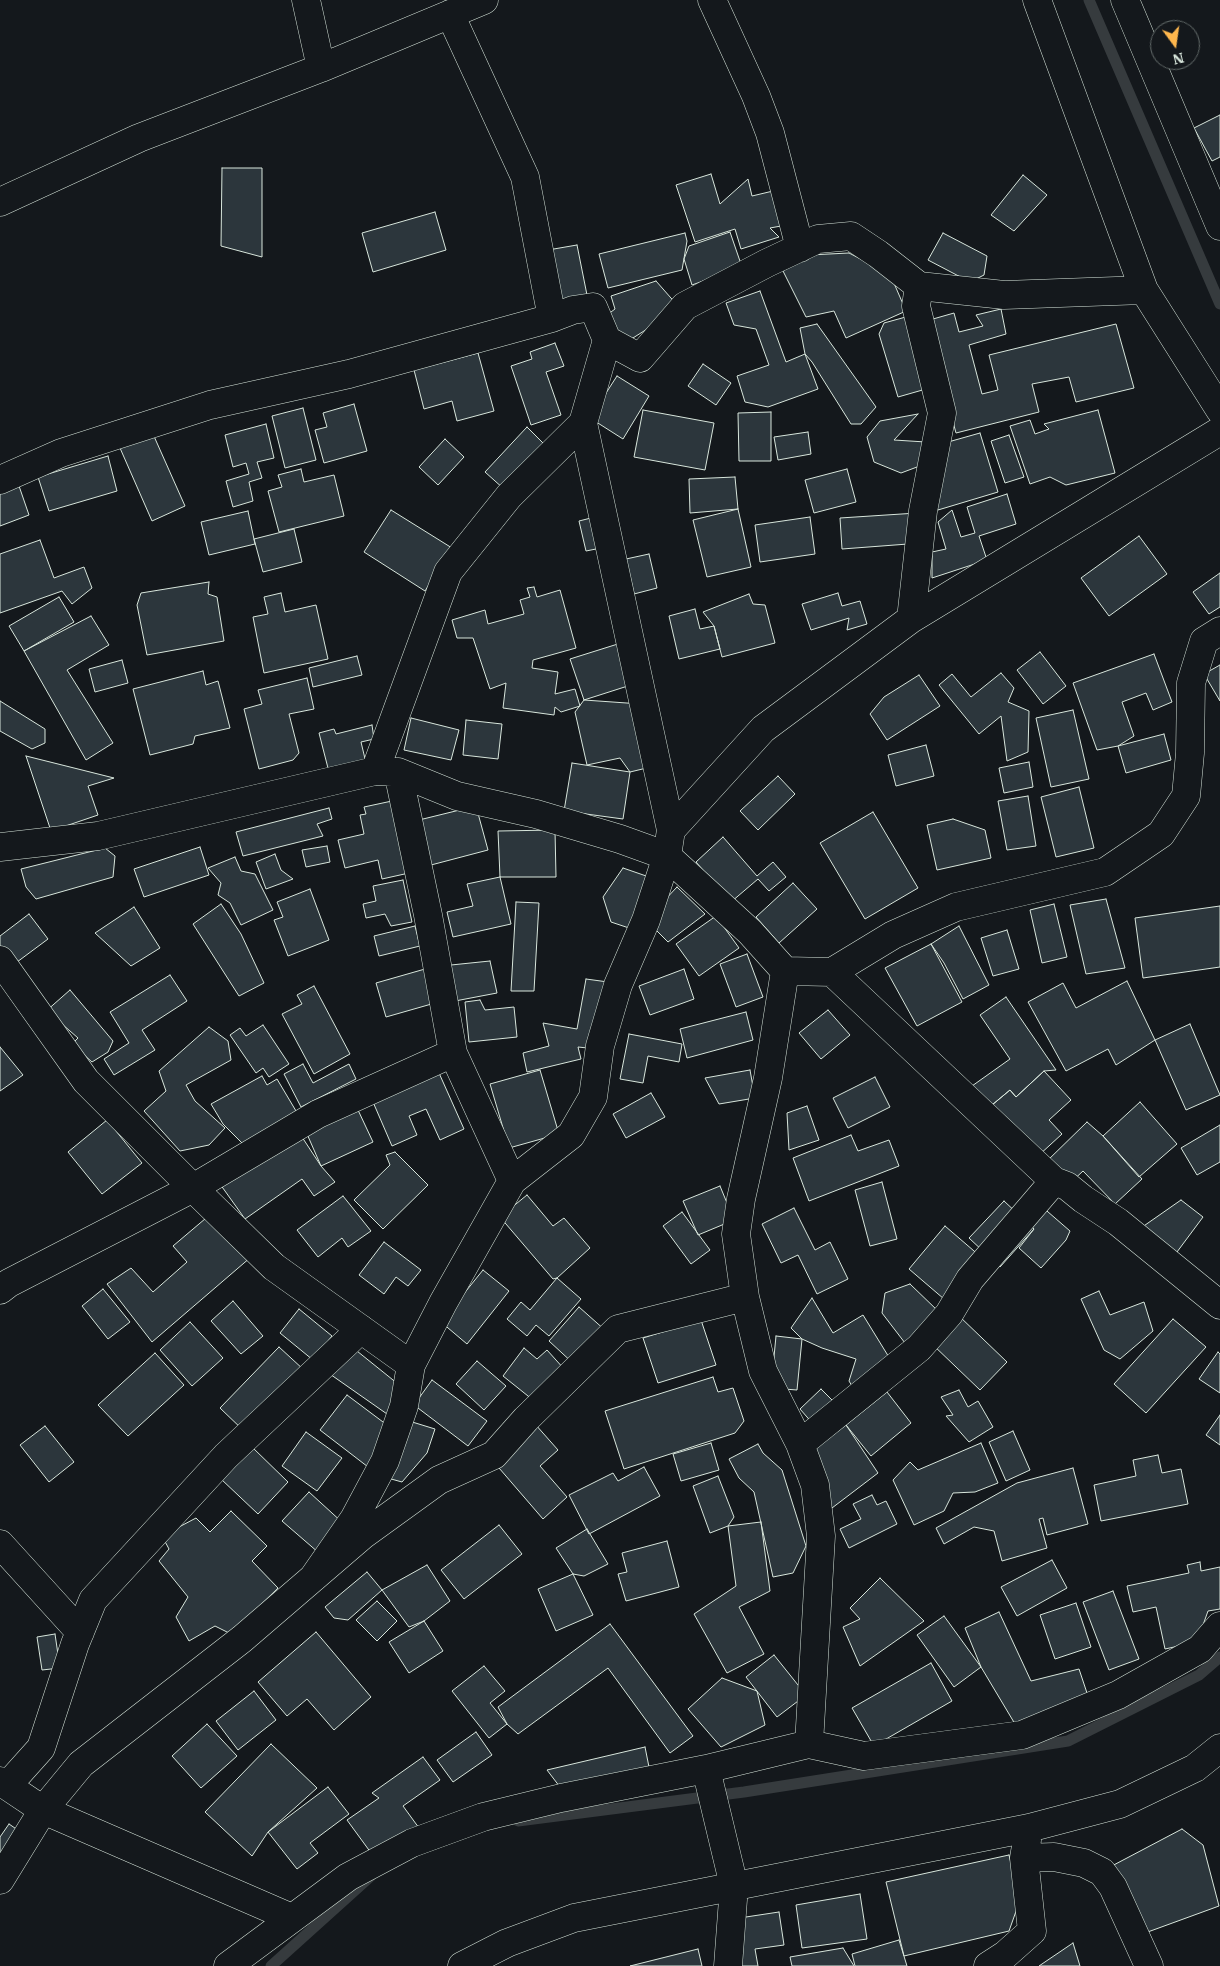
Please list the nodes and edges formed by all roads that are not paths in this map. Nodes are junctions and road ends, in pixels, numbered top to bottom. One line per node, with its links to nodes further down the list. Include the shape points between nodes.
1 (306, 0): 7 (street)
2 (484, 0): 6 (street)
3 (712, 0): 10 (street, via 770,133)
4 (1037, 0): 12 (street)
5 (1125, 0): 9 (street)
6 (450, 14): 7 (street); 13 (street, via 525,177)
7 (321, 68): 8 (street, via 139,138)
8 (0, 202)
9 (1220, 226)
10 (800, 248): 11 (street, via 818,240 852,236); 14 (street, via 685,306 640,358)
11 (919, 286): 12 (street, via 1004,295); 19 (street, via 916,306 942,413 923,511)
12 (1144, 290): 15 (street)
13 (552, 318): 14 (street, via 593,307); 18 (street, via 349,374 210,405 61,454)
14 (607, 340): 16 (street)
15 (1220, 410)
16 (583, 423): 21 (street, via 509,496 448,572); 22 (street)
17 (1220, 431): 19 (street)
18 (0, 480)
19 (911, 619): 22 (street, via 763,730)
20 (1220, 631): 26 (street, via 1204,641 1191,683 1186,796 1161,834 1105,872 956,907 893,935)
21 (386, 772): 22 (street, via 457,796 536,814 620,839); 23 (street, via 98,836); 27 (street, via 428,915)
22 (669, 843): 25 (street); 28 (street, via 646,920 618,985 600,1046 593,1097 571,1135)
23 (0, 847)
24 (0, 960): 30 (street, via 86,1081)
25 (785, 970): 26 (street); 32 (street, via 768,1078 736,1234)
26 (832, 972): 29 (street)
27 (453, 1053): 28 (street); 30 (street, via 318,1114)
28 (512, 1181): 35 (street)
29 (1054, 1181): 33 (street, via 1067,1186 1118,1222); 36 (street, via 970,1279 949,1314 919,1348)
30 (193, 1188): 31 (street); 34 (street, via 274,1266)
31 (0, 1290)
32 (745, 1297): 36 (street, via 764,1371); 38 (street, via 618,1329 494,1454 439,1480 363,1535)
33 (1220, 1305)
34 (361, 1329): 35 (street); 40 (street, via 226,1456 93,1600)
35 (411, 1365): 38 (street, via 404,1406 385,1461 354,1519)
36 (800, 1444): 41 (street, via 815,1485 821,1536)
37 (0, 1544): 40 (street)
38 (313, 1578): 45 (street, via 242,1639 81,1764)
39 (1220, 1626): 41 (street, via 1200,1649 1118,1695 1022,1735 864,1756)
40 (80, 1632): 44 (street, via 41,1748)
41 (809, 1744): 43 (street)
42 (1220, 1748): 46 (street, via 1195,1768 1120,1804)
43 (706, 1769): 49 (street); 50 (street, via 561,1798 474,1821 412,1843 348,1877)
44 (4, 1783): 45 (street)
45 (43, 1810): 48 (street); 50 (street)
46 (1029, 1828): 47 (street); 49 (street)
47 (1024, 1858): 54 (street, via 1032,1930); 55 (street, via 1054,1857 1084,1863 1102,1872 1113,1887)
48 (0, 1880)
49 (734, 1886): 52 (street, via 574,1918 507,1943); 53 (street)
50 (292, 1918): 51 (street)
51 (228, 1966)
52 (462, 1966)
53 (728, 1966)
54 (988, 1966)
55 (1149, 1966)

